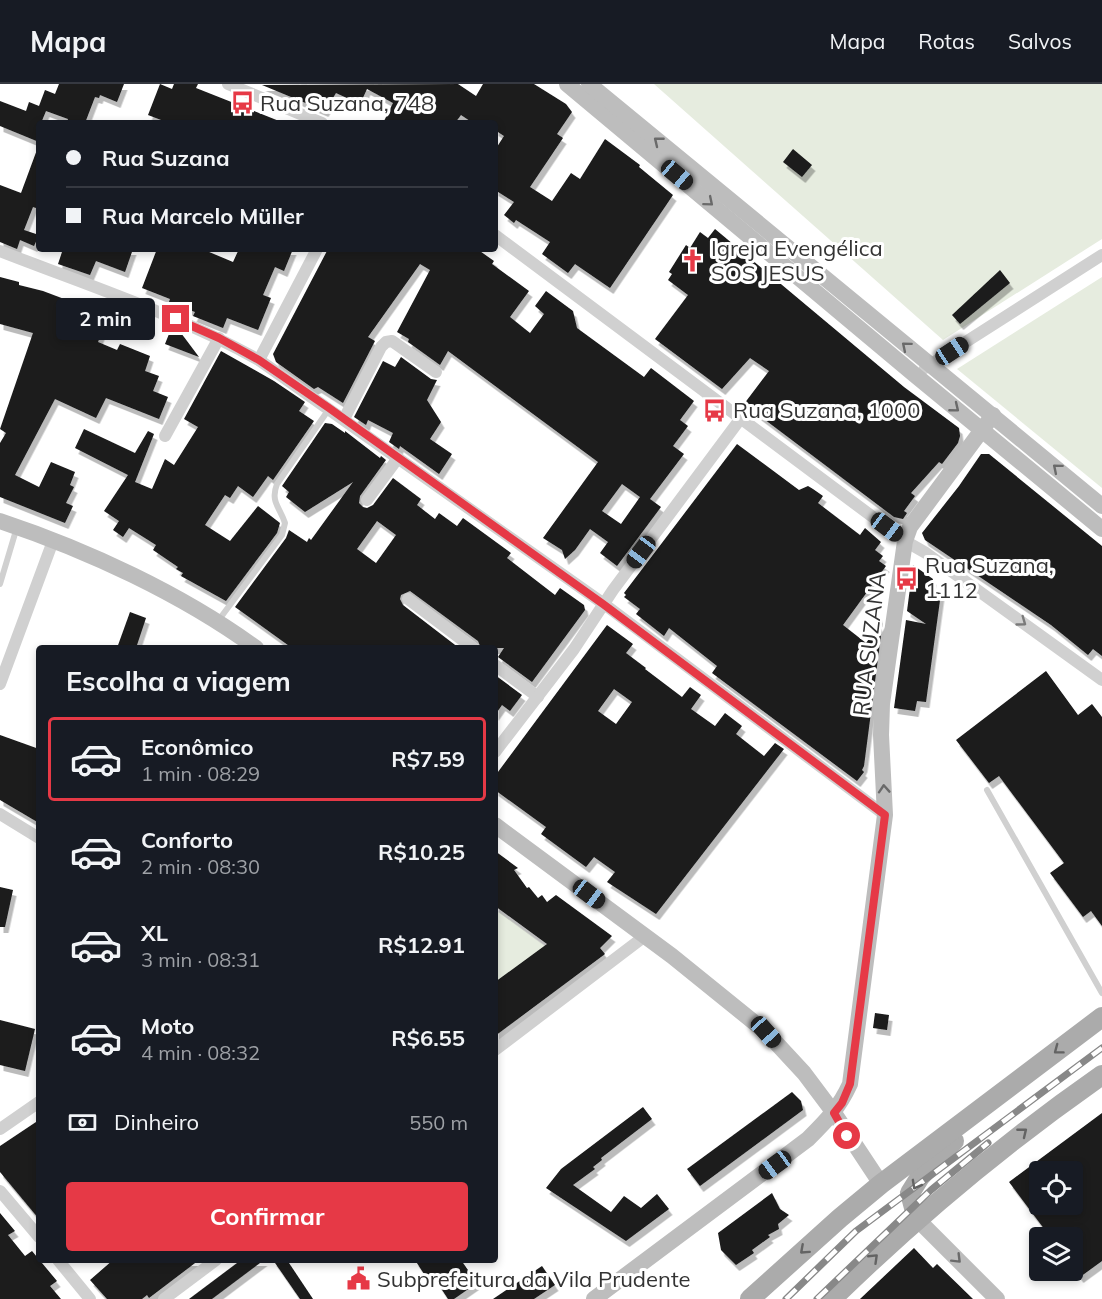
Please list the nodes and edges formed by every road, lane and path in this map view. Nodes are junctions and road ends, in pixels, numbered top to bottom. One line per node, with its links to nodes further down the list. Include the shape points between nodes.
1 (228, 84): 4 (street)
2 (567, 84): 5 (main road, one-way to 5)
3 (589, 84): 5 (main road, one-way to 3)
4 (315, 120)
5 (735, 214): 12 (main road, one-way to 5); 14 (main road)
6 (498, 237): 17 (street)
7 (0, 251): 10 (street)
8 (315, 252): 11 (street)
9 (1102, 255): 12 (street)
10 (219, 338): 11 (street); 20 (street)
11 (259, 360): 15 (street)
12 (929, 365): 14 (street); 16 (main road)
13 (436, 372): 18 (street, via 399,344 386,342)
14 (915, 375): 19 (main road, one-way to 19)
15 (329, 408): 18 (street); 32 (lane, via 273,494 285,523 282,535)
16 (993, 414): 19 (main road, RUA SUZANA); 23 (main road, one-way to 16)
17 (741, 418): 28 (street); 31 (street)
18 (344, 419): 21 (street)
19 (981, 429): 26 (main road); 28 (main road, RUA SUZANA, via 910,527)
20 (165, 436)
21 (398, 458): 22 (street); 31 (street)
22 (367, 500)
23 (1102, 506)
24 (0, 521): 25 (main road)
25 (17, 527): 27 (main road); 29 (lane)
26 (1102, 529)
27 (53, 541): 32 (main road, via 161,590); 37 (street)
28 (905, 541): 36 (street, one-way to 36); 42 (main road, RUA SUZANA, one-way to 28, via 882,704)
29 (0, 584)
30 (408, 599): 34 (street)
31 (603, 604): 38 (street); 42 (street)
32 (217, 621): 33 (main road)
33 (245, 645)
34 (468, 645)
35 (498, 667): 38 (street)
36 (1102, 680)
37 (0, 684)
38 (538, 697): 39 (street)
39 (498, 748)
40 (987, 790): 46 (lane)
41 (0, 814): 44 (street)
42 (885, 815): 52 (main road, RUA SUZANA, via 850,1084)
43 (498, 827): 45 (main road)
44 (36, 836)
45 (645, 936): 48 (street); 52 (main road, via 766,1032)
46 (1102, 993)
47 (1102, 1017): 50 (main road, one-way to 50)
48 (498, 1048)
49 (1102, 1075): 56 (main road, one-way to 49, via 1044,1116)
50 (1015, 1083): 54 (main road); 56 (main road, one-way to 56, via 920,1177 910,1193)
51 (36, 1104): 53 (street)
52 (834, 1113): 54 (main road); 62 (main road, RUA SUZANA, via 775,1165)
53 (0, 1129)
54 (881, 1184): 63 (main road, one-way to 63)
55 (0, 1191): 57 (street)
56 (917, 1219): 64 (main road, one-way to 56); 65 (main road, one-way to 65)
57 (36, 1234)
58 (60, 1263): 60 (street)
59 (212, 1263): 61 (street)
60 (90, 1299)
61 (164, 1299)
62 (594, 1299)
63 (750, 1299)
64 (832, 1299)
65 (997, 1299)

